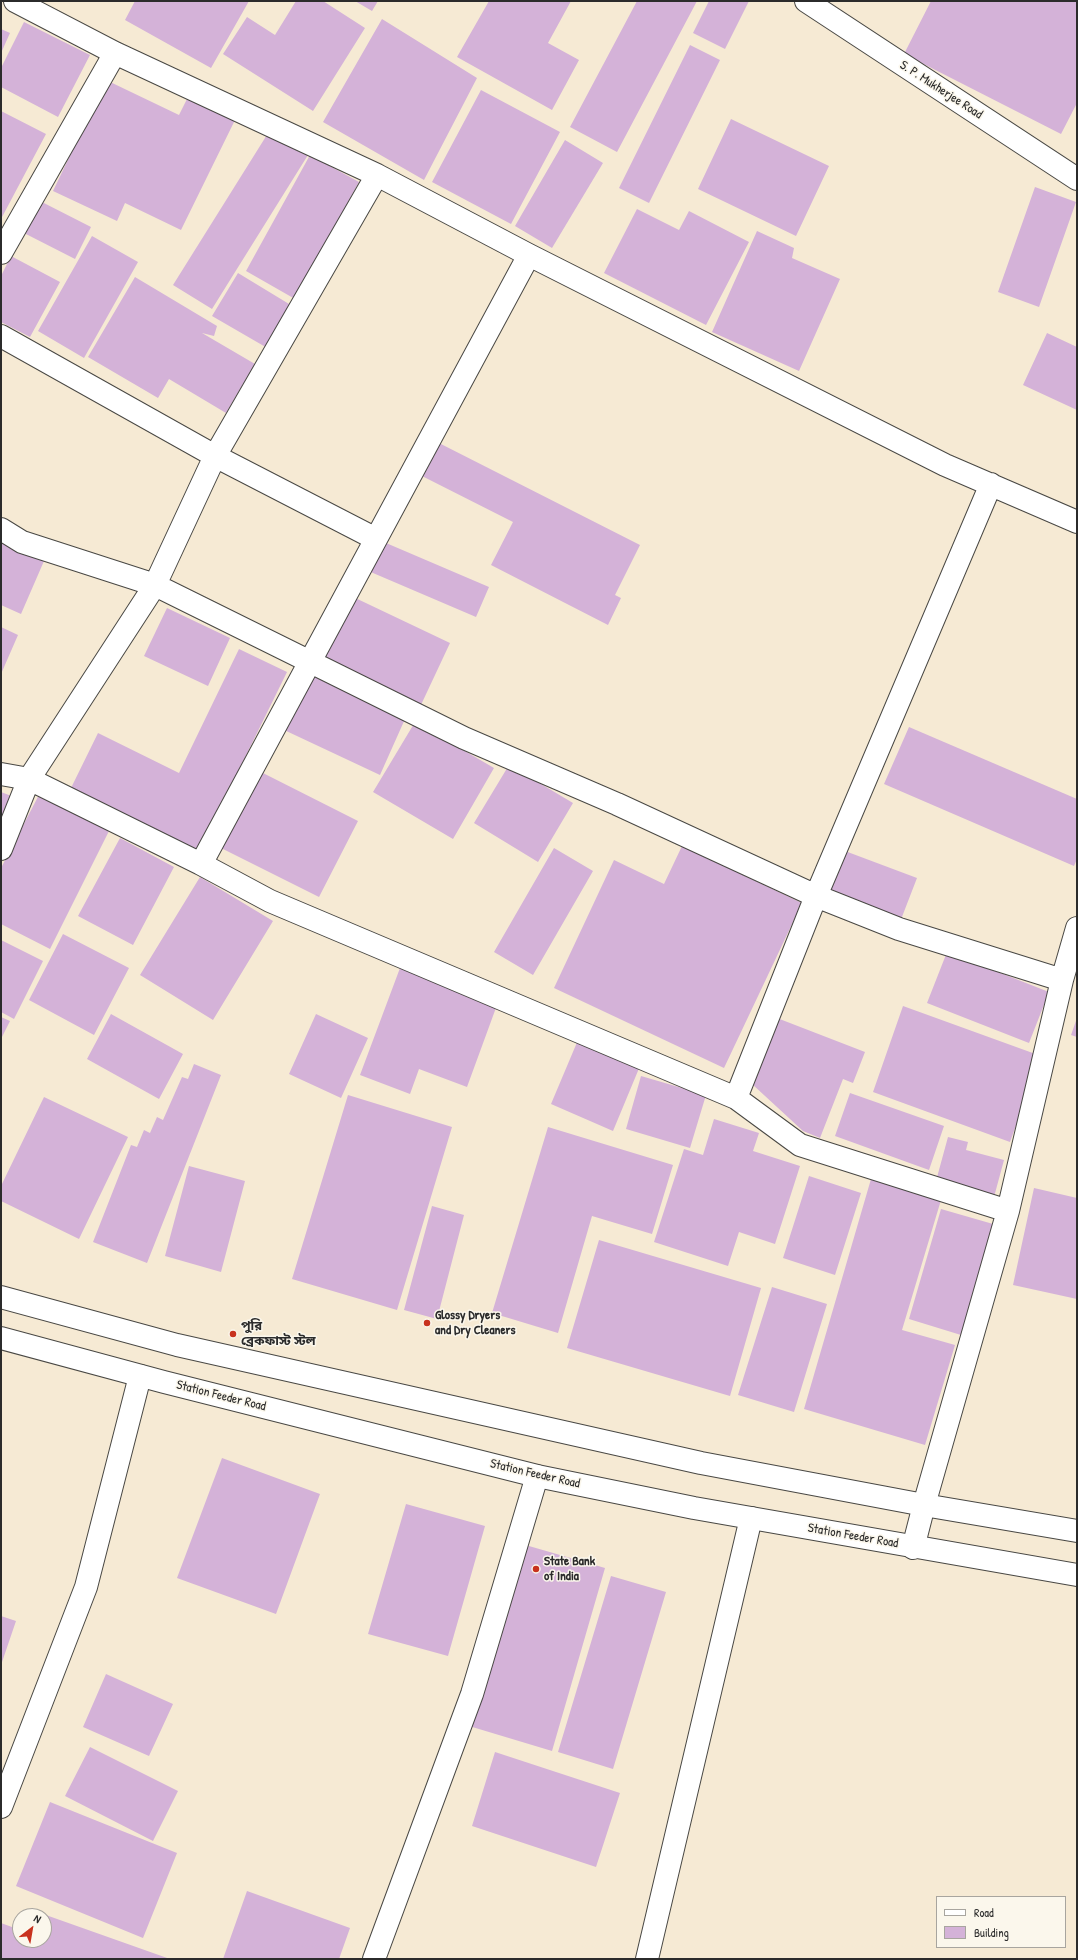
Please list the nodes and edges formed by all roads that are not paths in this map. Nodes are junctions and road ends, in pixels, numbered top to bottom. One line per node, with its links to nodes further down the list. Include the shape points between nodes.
1 (15, 1): 3 (street)
2 (806, 1): 5 (street, S. P. Mukherjee Road)
3 (115, 53): 4 (street); 6 (street)
4 (377, 175): 7 (street); 9 (street)
5 (1077, 179)
6 (1, 253)
7 (528, 255): 10 (street, via 945,465); 13 (street)
8 (1, 336): 9 (street)
9 (215, 456): 13 (street); 14 (street)
10 (991, 484): 11 (street); 20 (street)
11 (1077, 522)
12 (1, 529): 14 (street, via 22,542)
13 (376, 539): 15 (street)
14 (155, 585): 15 (street); 17 (street)
15 (309, 663): 19 (street); 20 (street, via 464,738 617,804)
16 (1, 774): 17 (street)
17 (29, 779): 18 (street); 19 (street)
18 (1, 849)
19 (201, 864): 23 (street, via 270,901)
20 (816, 896): 22 (street, via 899,929); 23 (street)
21 (1077, 928): 22 (street)
22 (1062, 980): 24 (street)
23 (736, 1098): 24 (street, via 800,1145)
24 (1008, 1211): 29 (street)
25 (1, 1297): 29 (street, via 184,1347 701,1463)
26 (1, 1338): 27 (street, Station Feeder Road)
27 (140, 1376): 28 (street, Station Feeder Road); 34 (street, via 86,1587)
28 (537, 1476): 30 (street, Station Feeder Road); 36 (street, via 472,1694)
29 (924, 1505): 31 (street); 32 (street)
30 (751, 1518): 32 (street, Station Feeder Road); 37 (street)
31 (1077, 1531)
32 (913, 1548): 33 (street, Station Feeder Road)
33 (1077, 1575)
34 (9, 1762): 35 (street)
35 (1, 1807)
36 (374, 1959)
37 (647, 1959)

